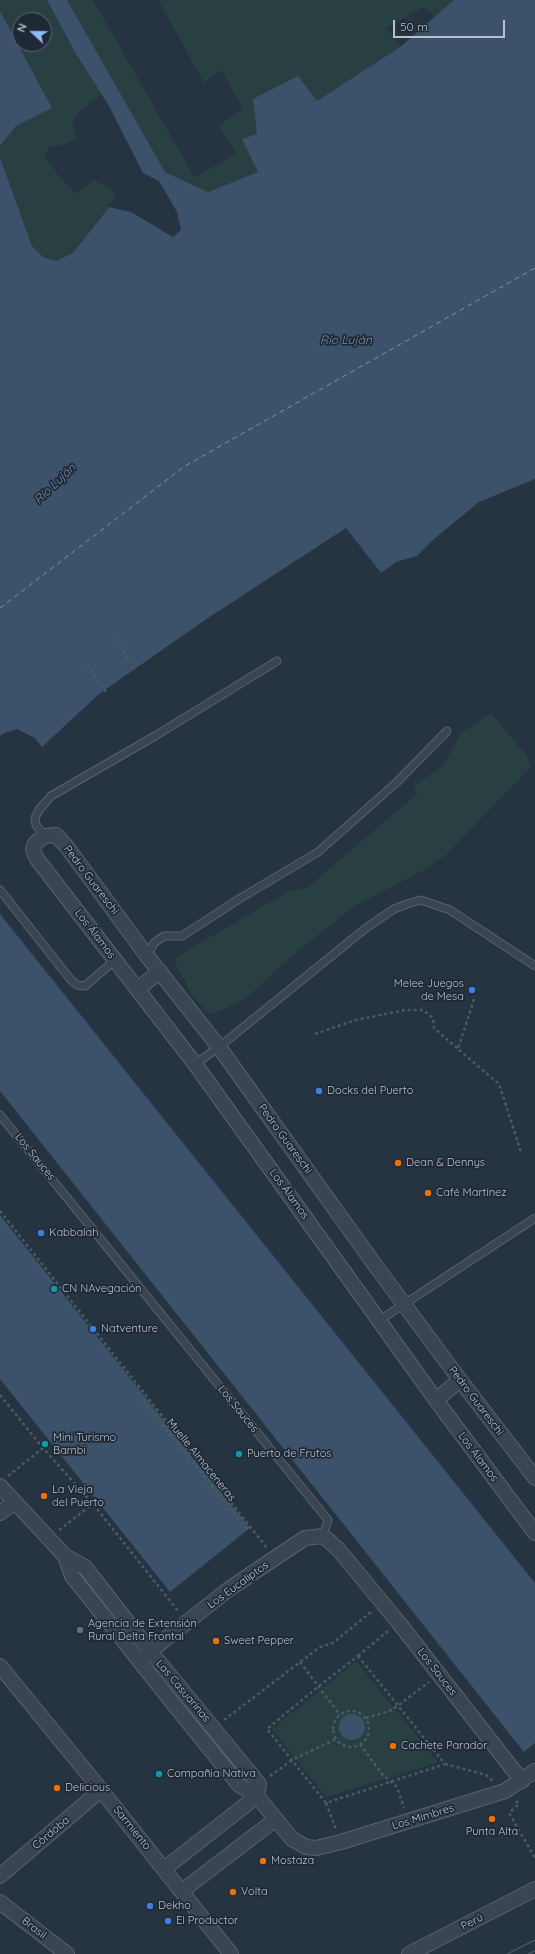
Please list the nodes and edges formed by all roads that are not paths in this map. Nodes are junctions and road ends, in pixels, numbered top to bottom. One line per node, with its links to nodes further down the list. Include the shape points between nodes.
1 (277, 661): 3 (lane, via 51,796 35,818 36,824)
2 (447, 731): 5 (lane, via 397,782 318,852 182,936 164,936 154,943)
3 (45, 836): 5 (street, Pedro Guareschi, via 56,835 67,847); 6 (street, Los Álamos, via 36,843 33,850 37,859)
4 (0, 890): 6 (lane, via 77,985 85,986)
5 (148, 956): 8 (street, Pedro Guareschi)
6 (115, 960): 9 (street, Los Álamos)
7 (535, 966): 10 (lane, via 450,910 421,900 394,909 366,928)
8 (160, 971): 9 (street); 10 (street, Pedro Guareschi)
9 (138, 990): 11 (street, Los Álamos)
10 (219, 1046): 11 (lane); 14 (street, Pedro Guareschi)
11 (195, 1064): 15 (street, Los Álamos)
12 (0, 1115): 23 (lane, Los Sauces, via 328,1520)
13 (535, 1218): 14 (lane)
14 (404, 1305): 15 (lane); 16 (street, Pedro Guareschi)
15 (380, 1320): 17 (street, Los Álamos)
16 (460, 1380): 17 (street); 18 (street, Pedro Guareschi)
17 (436, 1400): 22 (street, Los Álamos)
18 (535, 1478)
19 (3, 1482): 20 (street, Las Casuarinas)
20 (15, 1502): 21 (street); 24 (street, Las Casuarinas)
21 (0, 1513)
22 (535, 1533)
23 (323, 1536): 25 (street, Los Eucaliptos, via 304,1538 228,1589); 29 (street, Los Sauces, via 338,1549 399,1623)
24 (65, 1556): 25 (street, Las Casuarinas, via 85,1567); 26 (street, Las Casuarinas, via 72,1576)
25 (150, 1651): 26 (street, Los Eucaliptos); 31 (street, Las Casuarinas, via 214,1727)
26 (139, 1660): 31 (street, Las Casuarinas, via 240,1785)
27 (0, 1666): 30 (street, Sarmiento)
28 (535, 1771): 29 (street, Los Mimbres)
29 (522, 1781): 33 (street, Los Mimbres, via 505,1791 409,1822 341,1842 316,1848)
30 (101, 1790): 34 (street, Sarmiento); 35 (street, Córdoba)
31 (258, 1790): 32 (street, Las Casuarinas); 34 (street)
32 (276, 1819): 33 (street, Las Casuarinas, via 292,1839); 37 (street)
33 (306, 1847)
34 (164, 1869): 37 (street, Sarmiento)
35 (0, 1876)
36 (535, 1889): 41 (street, Perú)
37 (182, 1891): 40 (street, Sarmiento)
38 (0, 1902): 39 (street, Brasil)
39 (67, 1954)
40 (231, 1954)
41 (409, 1954)

